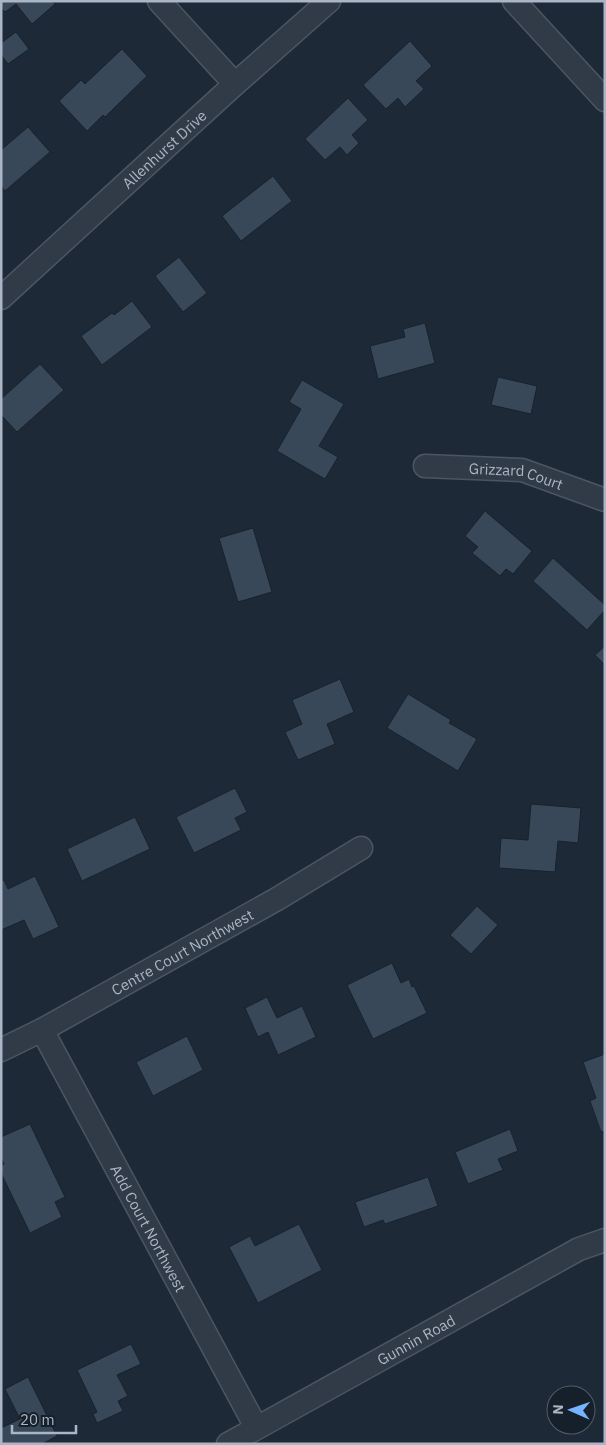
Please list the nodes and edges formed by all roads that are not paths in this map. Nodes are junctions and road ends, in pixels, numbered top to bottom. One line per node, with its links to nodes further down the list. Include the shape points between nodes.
1 (159, 1): 4 (street)
2 (329, 1): 4 (street, Allenhurst Drive)
3 (514, 1): 5 (street)
4 (235, 84): 6 (street, Allenhurst Drive)
5 (605, 100)
6 (1, 298)
7 (425, 466): 8 (street, Grizzard Court, via 522,470)
8 (605, 500)
9 (361, 848): 10 (street, Centre Court Northwest, via 277,899)
10 (42, 1030): 11 (street, Centre Court Northwest); 13 (street, Add Court Northwest)
11 (1, 1050)
12 (605, 1240): 13 (street, Gunnin Road, via 579,1249)
13 (256, 1427): 14 (street, Gunnin Road)
14 (228, 1444)

